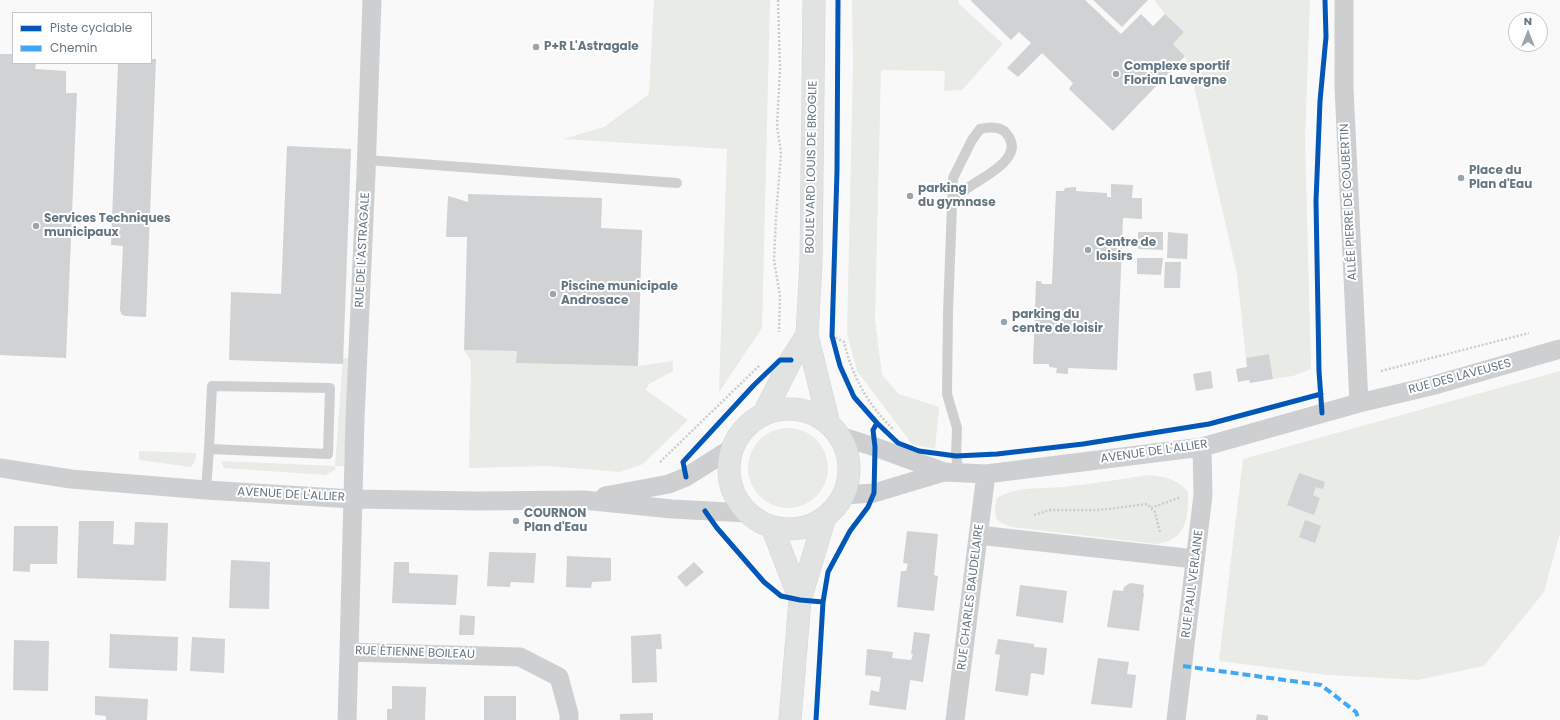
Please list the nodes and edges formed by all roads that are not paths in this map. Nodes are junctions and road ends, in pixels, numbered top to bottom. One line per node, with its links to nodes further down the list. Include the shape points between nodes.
1 (372, 0): 4 (street, RUE DE L'ASTRAGALE)
2 (814, 0): 7 (main road, BOULEVARD LOUIS DE BROGLIE, via 811,263)
3 (1344, 0): 9 (street, ALLÉE PIERRE DE COUBERTIN, via 1344,88)
4 (367, 160): 5 (lane); 20 (street, RUE DE L'ASTRAGALE)
5 (677, 183)
6 (953, 201): 6 (lane, via 968,187 998,169 1010,154 1012,142 1006,132 992,126 980,129 953,178); 16 (lane, via 948,297 947,394 957,428 956,456)
7 (807, 335): 10 (main road, BOULEVARD LOUIS DE BROGLIE); 11 (main road, BOULEVARD LOUIS DE BROGLIE)
8 (1560, 349): 9 (street, RUE DES LAVEUSES, via 1431,386)
9 (1359, 403): 12 (street, AVENUE DE L'ALLIER)
10 (763, 415): 11 (main road, via 776,410 804,411 817,416); 13 (main road, via 744,428)
11 (834, 430): 16 (street, AVENUE DE L'ALLIER, via 875,447); 19 (main road, via 845,447 848,459 849,472)
12 (1202, 447): 17 (street, AVENUE DE L'ALLIER); 26 (street, RUE PAUL VERLAINE, via 1203,495)
13 (732, 448): 21 (street, AVENUE DE L'ALLIER, via 686,477 669,484); 22 (main road, via 729,462 732,490)
14 (209, 449): 14 (lane, via 328,454 330,388 212,386); 18 (lane)
15 (0, 468): 18 (street, AVENUE DE L'ALLIER, via 71,480)
16 (951, 472): 17 (street, AVENUE DE L'ALLIER); 19 (street, AVENUE DE L'ALLIER, via 874,493)
17 (986, 474): 25 (street, RUE CHARLES BAUDELAIRE)
18 (206, 490): 20 (street, AVENUE DE L'ALLIER)
19 (843, 495): 23 (main road, via 836,507)
20 (353, 499): 21 (street, AVENUE DE L'ALLIER); 28 (street, RUE ÉTIENNE BOILEAU)
21 (583, 500): 22 (street, AVENUE DE L'ALLIER)
22 (748, 513): 24 (main road, via 759,522)
23 (825, 517): 24 (main road, via 800,528); 27 (main road)
24 (772, 527): 27 (main road)
25 (978, 535): 26 (street); 32 (street, RUE CHARLES BAUDELAIRE)
26 (1195, 559): 33 (street, RUE PAUL VERLAINE)
27 (800, 600): 31 (main road)
28 (349, 652): 29 (street); 30 (street, RUE ÉTIENNE BOILEAU, via 520,657 559,677)
29 (347, 720)
30 (569, 720)
31 (790, 720)
32 (955, 720)
33 (1176, 720)

